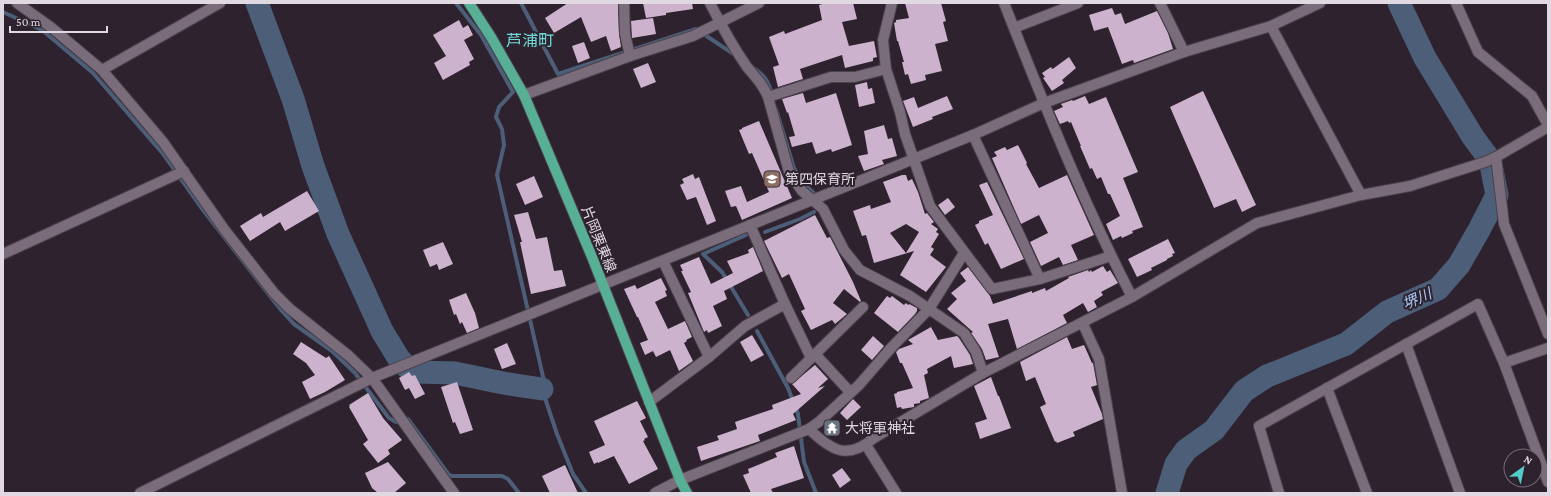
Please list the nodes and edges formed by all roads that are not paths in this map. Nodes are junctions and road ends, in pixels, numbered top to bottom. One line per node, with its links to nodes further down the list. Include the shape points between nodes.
1 (17, 3): 19 (street, via 52,28)
2 (220, 3): 19 (street)
3 (469, 3): 20 (main road, 片岡栗東線)
4 (624, 3): 17 (street, via 625,34)
5 (710, 3): 13 (street)
6 (759, 3): 13 (street)
7 (892, 3): 18 (street, via 883,40)
8 (1004, 3): 15 (street)
9 (1078, 3): 15 (street)
10 (1160, 3): 16 (street)
11 (1320, 3): 14 (street)
12 (1456, 3): 23 (street, via 1478,52 1532,96)
13 (720, 24): 17 (street, via 693,36); 21 (street)
14 (1271, 26): 16 (street); 28 (street)
15 (1014, 28): 22 (street)
16 (1184, 52): 22 (street)
17 (630, 55): 20 (street)
18 (886, 69): 21 (street, via 856,77 831,76); 26 (street)
19 (102, 70): 27 (street)
20 (524, 95): 36 (main road, 片岡栗東線)
21 (769, 97): 29 (street, via 789,172 802,191)
22 (1044, 103): 24 (street); 33 (street)
23 (1548, 126): 25 (street)
24 (973, 135): 26 (street); 35 (street)
25 (1496, 157): 28 (street, via 1410,186); 42 (street, via 1504,224)
26 (914, 159): 29 (street); 31 (street, via 930,206)
27 (184, 171): 32 (street); 49 (street, via 224,229 274,293)
28 (1361, 195): 37 (street, via 1257,223)
29 (814, 200): 30 (street); 40 (street, via 823,209 844,250 860,270)
30 (750, 225): 34 (street); 38 (street)
31 (964, 253): 35 (street, via 992,289); 40 (street)
32 (3, 254)
33 (1111, 256): 35 (street); 37 (street)
34 (663, 260): 36 (street); 46 (street)
35 (1040, 279)
36 (603, 286): 49 (street); 53 (main road, 片岡栗東線)
37 (1132, 297): 41 (street)
38 (785, 304): 45 (street); 46 (street, via 745,326)
39 (863, 307): 45 (street)
40 (929, 309): 48 (street, via 964,333 976,352); 52 (street)
41 (1083, 324): 48 (street); 63 (street, via 1099,359)
42 (1548, 334)
43 (1406, 344): 47 (street, via 1478,304); 51 (street); 66 (street)
44 (1548, 348): 47 (street)
45 (813, 356): 50 (street); 52 (street)
46 (709, 357): 53 (street)
47 (1504, 363): 57 (street)
48 (983, 373): 55 (street)
49 (372, 378): 58 (street); 59 (street)
50 (791, 378)
51 (1326, 388): 64 (street, via 1259,426); 65 (street)
52 (850, 392): 54 (street)
53 (649, 402): 56 (main road, 片岡栗東線)
54 (809, 429): 55 (street, via 826,445 840,451); 56 (street)
55 (866, 445): 62 (street)
56 (680, 480): 60 (street); 61 (main road, 片岡栗東線)
57 (1548, 482)
58 (140, 493)
59 (454, 493)
60 (655, 493)
61 (687, 493)
62 (896, 493)
63 (1122, 493)
64 (1278, 493)
65 (1367, 493)
66 (1460, 493)

